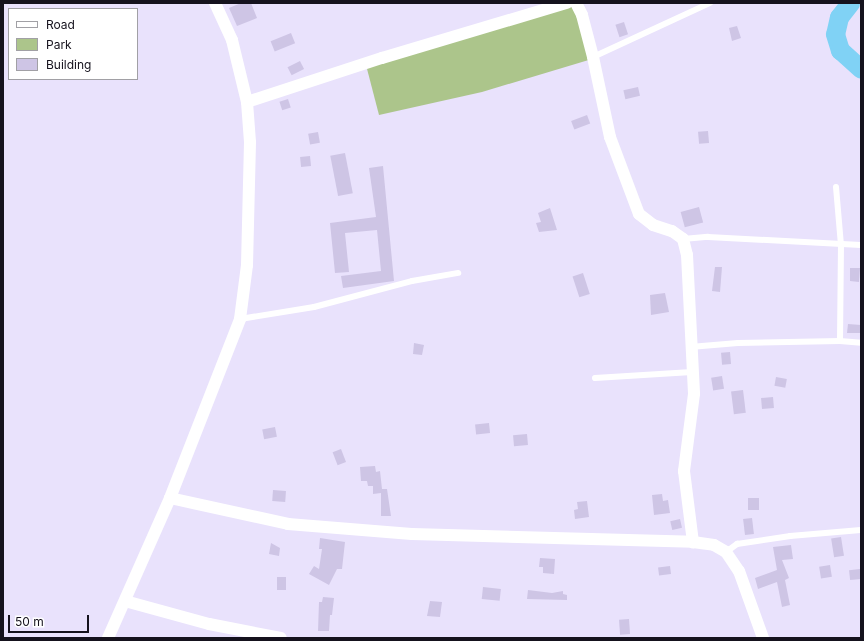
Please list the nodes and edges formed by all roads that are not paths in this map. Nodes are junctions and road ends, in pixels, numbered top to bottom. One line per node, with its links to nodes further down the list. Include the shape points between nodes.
1 (215, 3): 6 (street, via 232,40)
2 (567, 3): 6 (street, via 382,58)
3 (576, 3): 5 (street, via 582,15)
4 (710, 3): 5 (lane)
5 (593, 57): 8 (street, via 610,137 639,214 653,225 672,231)
6 (247, 102): 12 (street, via 250,142 247,265)
7 (836, 187): 9 (lane)
8 (683, 239): 9 (lane, via 708,237); 15 (street, via 687,255)
9 (841, 245): 10 (lane); 13 (lane)
10 (861, 245)
11 (458, 273): 12 (lane, via 412,281 299,310)
12 (240, 319): 18 (street)
13 (840, 341): 14 (lane); 15 (lane, via 738,343)
14 (861, 343)
15 (690, 347): 16 (street)
16 (692, 372): 17 (lane); 20 (street, via 694,394 684,471)
17 (595, 378)
18 (170, 498): 20 (street, via 288,524 412,534); 22 (street)
19 (861, 530): 21 (lane, via 790,536 737,544)
20 (693, 542): 21 (street, via 714,545)
21 (726, 552): 25 (street, via 739,571)
22 (125, 601): 23 (street); 24 (street, via 209,624)
23 (108, 638)
24 (281, 638)
25 (763, 638)

